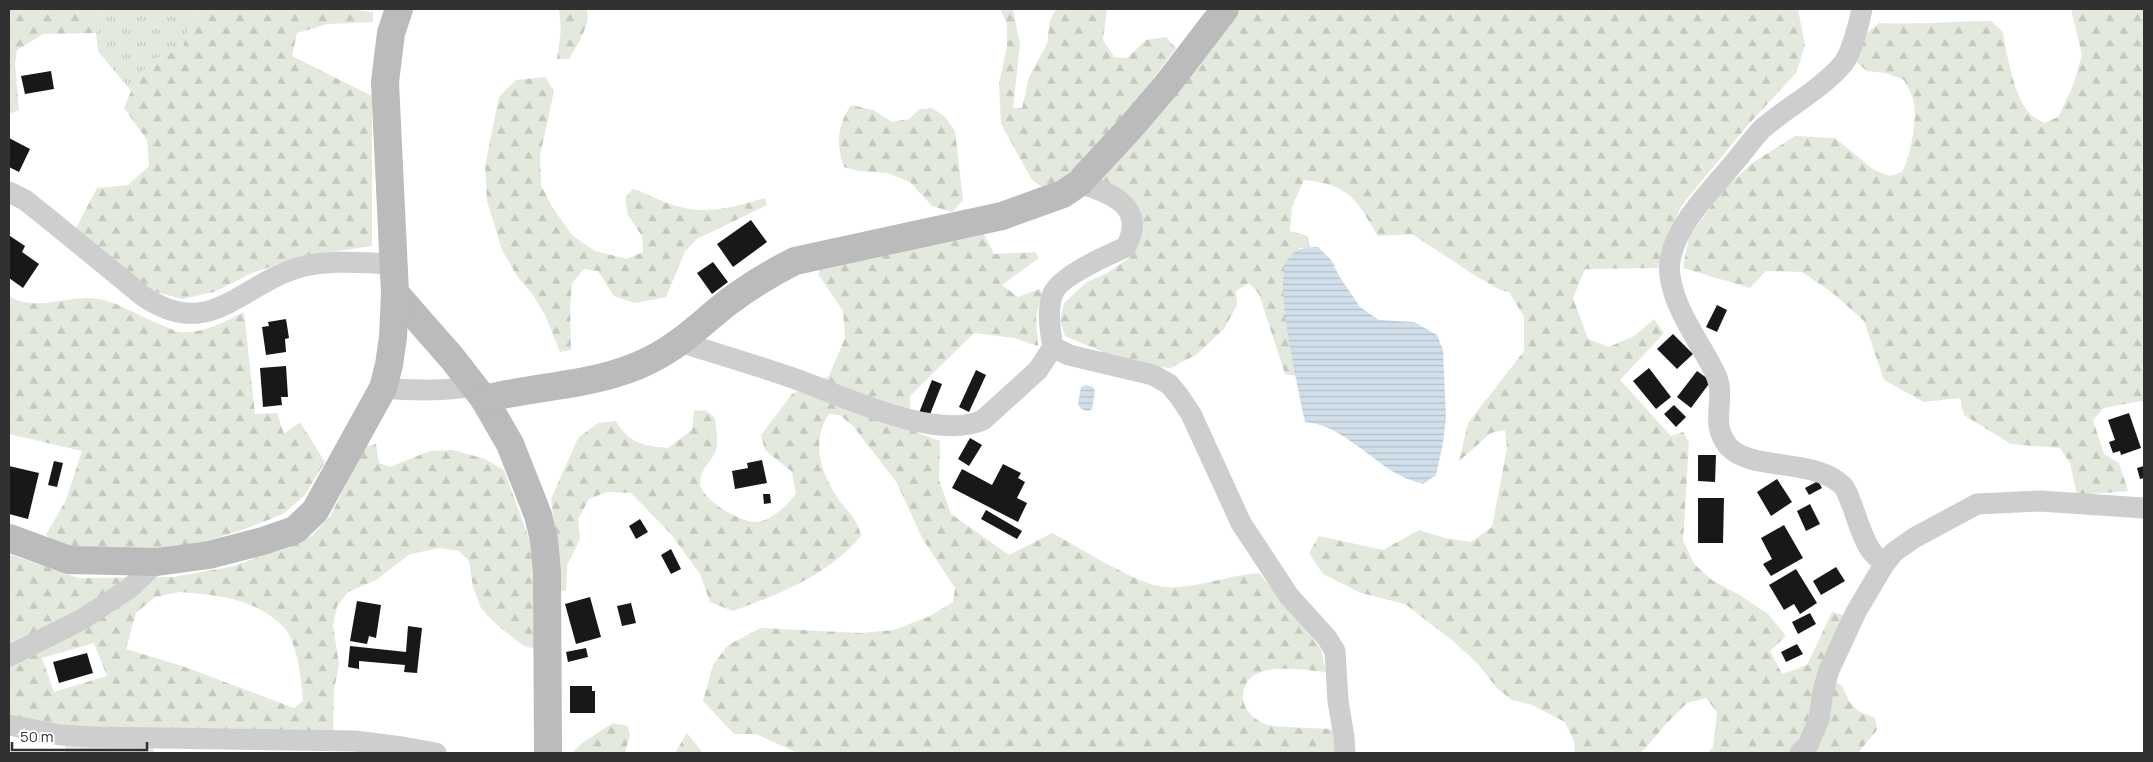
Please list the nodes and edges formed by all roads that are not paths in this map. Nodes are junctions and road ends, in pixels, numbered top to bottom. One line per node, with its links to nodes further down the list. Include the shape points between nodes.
1 (398, 9): 6 (street, via 391,33 385,82)
2 (1225, 9): 4 (street, via 1166,86)
3 (1862, 9): 15 (street, via 1843,64 1762,130 1702,201 1684,225 1671,254 1669,273 1678,303 1717,377 1719,430 1726,443 1743,456 1818,471 1843,486 1873,553)
4 (1079, 183): 8 (street, via 1056,197 1002,216 795,261 727,303); 9 (street, via 1101,190 1126,205 1132,215 1131,237 1126,246 1069,276 1052,294)
5 (9, 192): 6 (street, via 50,220 143,296 159,307 179,313 198,314 215,310 282,274 302,267)
6 (394, 264): 7 (street)
7 (395, 293): 10 (street, via 393,337); 11 (street)
8 (680, 342): 9 (street, via 791,377 908,420 953,427 983,420 1038,370); 11 (street, via 623,373 516,391)
9 (1053, 347): 20 (street, via 1069,355 1153,375 1170,384 1179,396 1191,414 1241,523 1289,596 1327,638 1334,651)
10 (383, 388): 11 (street); 14 (street, via 315,511 295,530 209,554)
11 (479, 392): 19 (street, via 522,470 544,540 548,572)
12 (2144, 508): 15 (street, via 2040,501 1978,504 1914,538)
13 (9, 538): 14 (street, via 69,560)
14 (157, 562): 16 (street, via 130,588 81,620)
15 (1885, 563): 21 (street, via 1856,612 1829,670 1819,719 1808,745)
16 (9, 656)
17 (9, 725): 18 (street, via 60,735 94,737 355,741)
18 (436, 753)
19 (548, 753)
20 (1345, 753)
21 (1800, 753)

